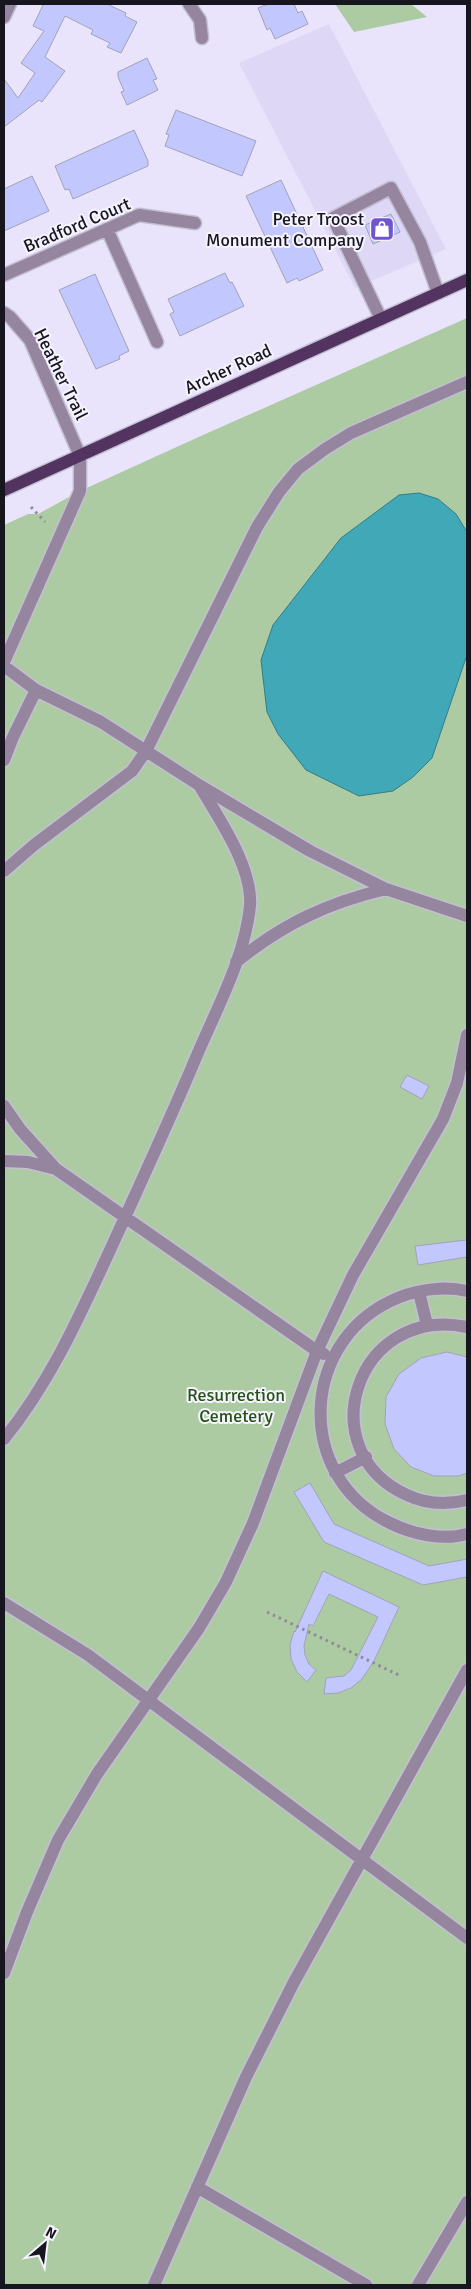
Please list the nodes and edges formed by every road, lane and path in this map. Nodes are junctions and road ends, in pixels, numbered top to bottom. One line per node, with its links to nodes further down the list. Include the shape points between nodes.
1 (10, 4): 3 (street)
2 (189, 4): 4 (street, via 200,20)
3 (4, 17)
4 (202, 38)
5 (194, 223): 6 (street, Bradford Court, via 138,215)
6 (106, 229): 7 (street, Bradford Court); 12 (street)
7 (4, 275)
8 (467, 280): 9 (main road, Archer Road)
9 (438, 293): 11 (main road, Archer Road); 11 (street, via 420,242 391,188 333,218)
10 (4, 313): 14 (street, Heather Trail, via 30,340)
11 (381, 319): 14 (main road, Archer Road)
12 (157, 342)
13 (467, 382): 21 (street, via 351,433 298,469 278,492 257,527)
14 (80, 456): 15 (main road, Archer Road); 18 (street, via 80,491)
15 (4, 490)
16 (31, 507): 17 (path)
17 (45, 522)
18 (4, 662)
19 (4, 666): 20 (street)
20 (36, 690): 21 (street, via 101,722); 22 (street)
21 (146, 751): 23 (street); 24 (street, via 132,771 34,844)
22 (4, 760)
23 (199, 785): 25 (street, via 310,851); 27 (street, via 238,857 248,884 250,905)
24 (4, 871)
25 (386, 889): 26 (street); 27 (street, via 327,906 265,938)
26 (467, 916)
27 (236, 962): 32 (street, via 171,1118)
28 (467, 1035): 37 (street, via 457,1083 443,1118 353,1275)
29 (4, 1106): 31 (street)
30 (4, 1162): 31 (street, via 28,1162)
31 (56, 1169): 32 (street)
32 (125, 1216): 37 (street); 39 (street, via 67,1342 41,1389)
33 (418, 1292): 34 (street, via 435,1289); 35 (street); 38 (street, via 386,1303 364,1317 346,1336)
34 (467, 1292)
35 (427, 1325): 36 (street); 40 (street, via 389,1342 363,1374 354,1418)
36 (467, 1327)
37 (317, 1351): 38 (street); 48 (street, via 253,1523 226,1582)
38 (333, 1357): 41 (street, via 322,1386 320,1415 324,1445)
39 (4, 1439)
40 (366, 1457): 41 (street); 42 (street, via 387,1483 414,1498 444,1503)
41 (336, 1473): 43 (street, via 353,1497 376,1517 403,1530 433,1536)
42 (467, 1500)
43 (467, 1534)
44 (4, 1603): 48 (street, via 88,1655)
45 (268, 1612): 47 (path)
46 (467, 1670): 49 (street)
47 (401, 1676)
48 (149, 1701): 49 (street); 51 (street, via 97,1774 58,1840)
49 (362, 1859): 50 (street); 52 (street, via 246,2077)
50 (467, 1938)
51 (4, 1972)
52 (197, 2187): 54 (street); 55 (street)
53 (467, 2202): 56 (street)
54 (154, 2285)
55 (366, 2285)
56 (418, 2285)

